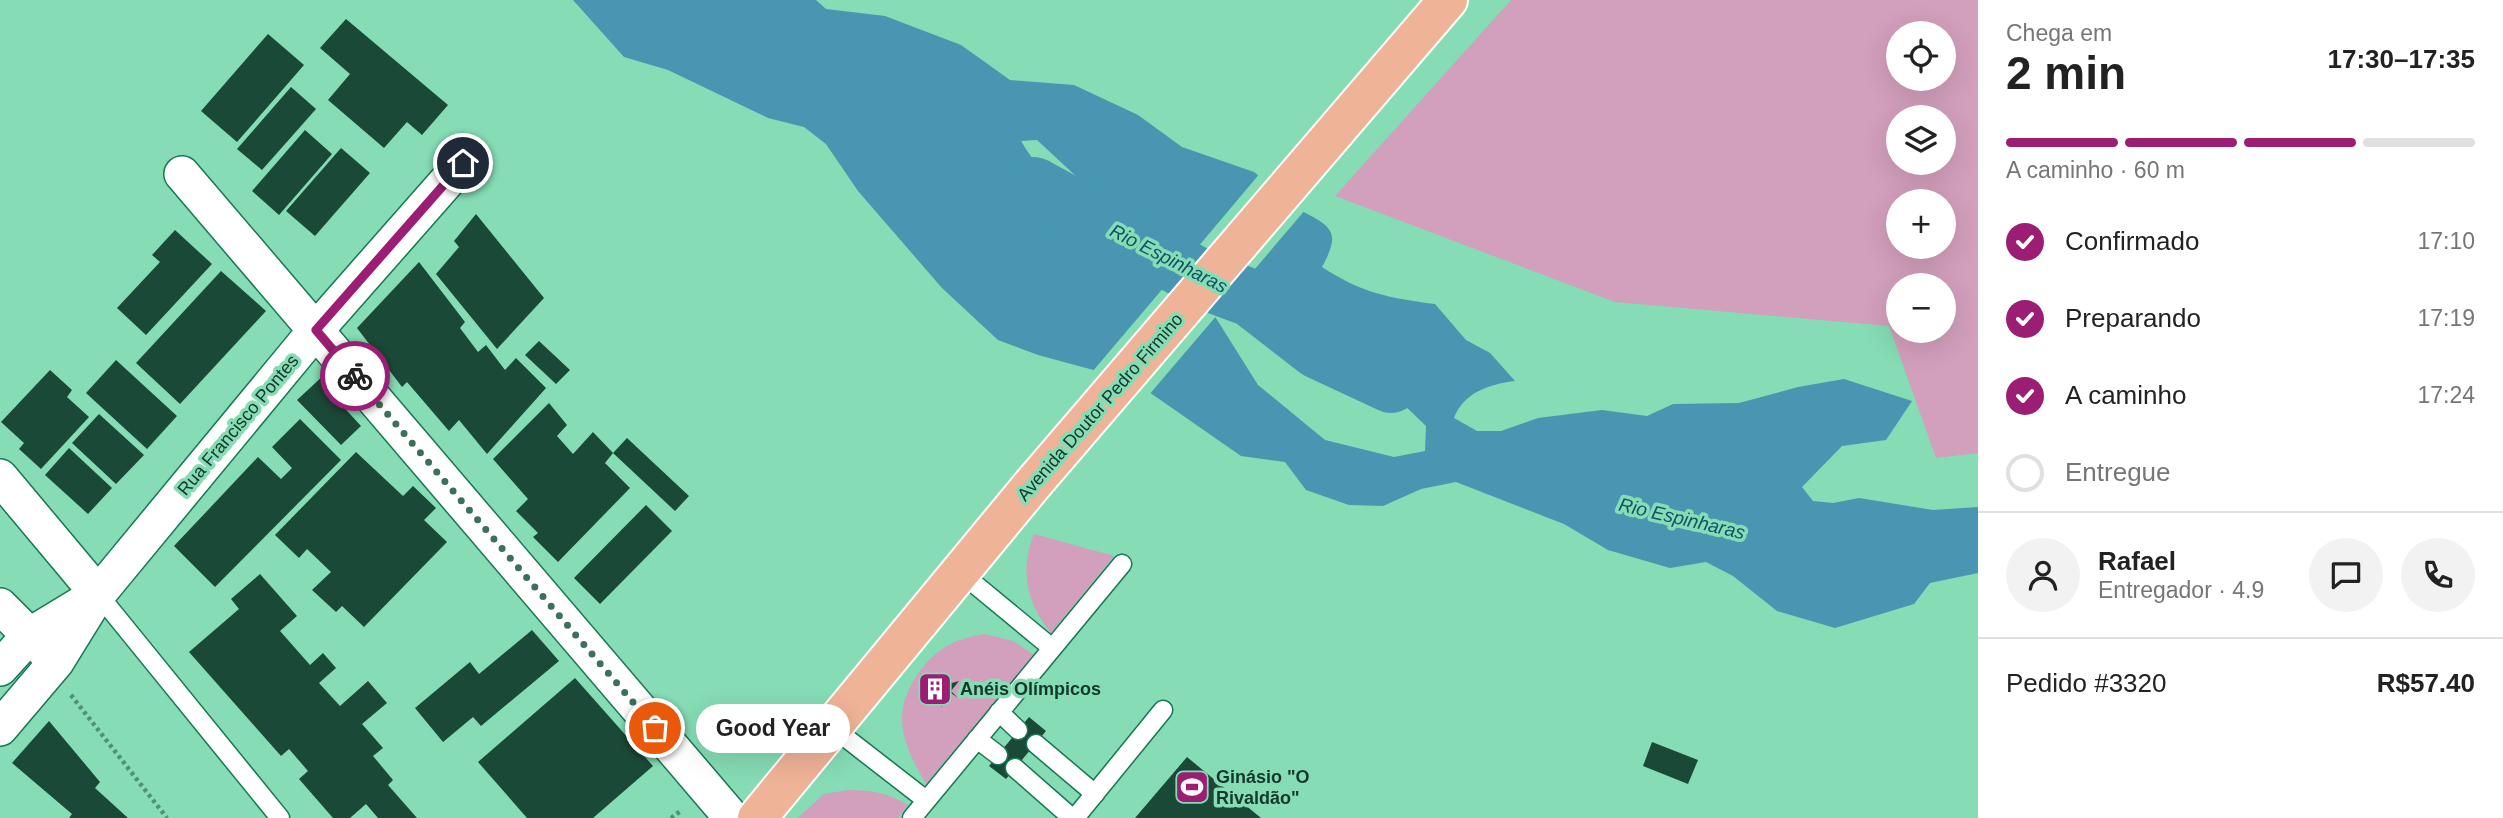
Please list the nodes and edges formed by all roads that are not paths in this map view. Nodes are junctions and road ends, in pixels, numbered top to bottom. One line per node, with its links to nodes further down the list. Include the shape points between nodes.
1 (1448, 0): 7 (main road, Avenida Doutor Pedro Firmino)
2 (463, 163): 4 (street, Rua Francisco Pontes)
3 (182, 174): 4 (street)
4 (316, 330): 8 (street, Rua Francisco Pontes); 26 (street)
5 (0, 477): 8 (street)
6 (1122, 564): 11 (lane)
7 (960, 572): 11 (lane); 16 (main road, Avenida Doutor Pedro Firmino)
8 (97, 594): 10 (street, Rua Francisco Pontes); 12 (street, Rua Francisco Pontes); 25 (lane)
9 (0, 606): 10 (street)
10 (29, 636): 12 (street); 13 (street, Rua Francisco Pontes)
11 (1052, 648): 15 (lane)
12 (56, 662): 17 (street, Rua Francisco Pontes)
13 (0, 668)
14 (1163, 710): 23 (lane)
15 (999, 712): 18 (lane); 19 (lane)
16 (832, 727): 24 (lane); 27 (main road, Avenida Doutor Pedro Firmino)
17 (0, 728)
18 (1018, 730)
19 (977, 738): 21 (lane); 24 (lane)
20 (1035, 744): 23 (lane)
21 (998, 755)
22 (1015, 768): 29 (lane)
23 (1096, 794): 29 (lane)
24 (926, 800): 28 (lane)
25 (280, 818)
26 (732, 818)
27 (757, 818)
28 (912, 818)
29 (1074, 818)

